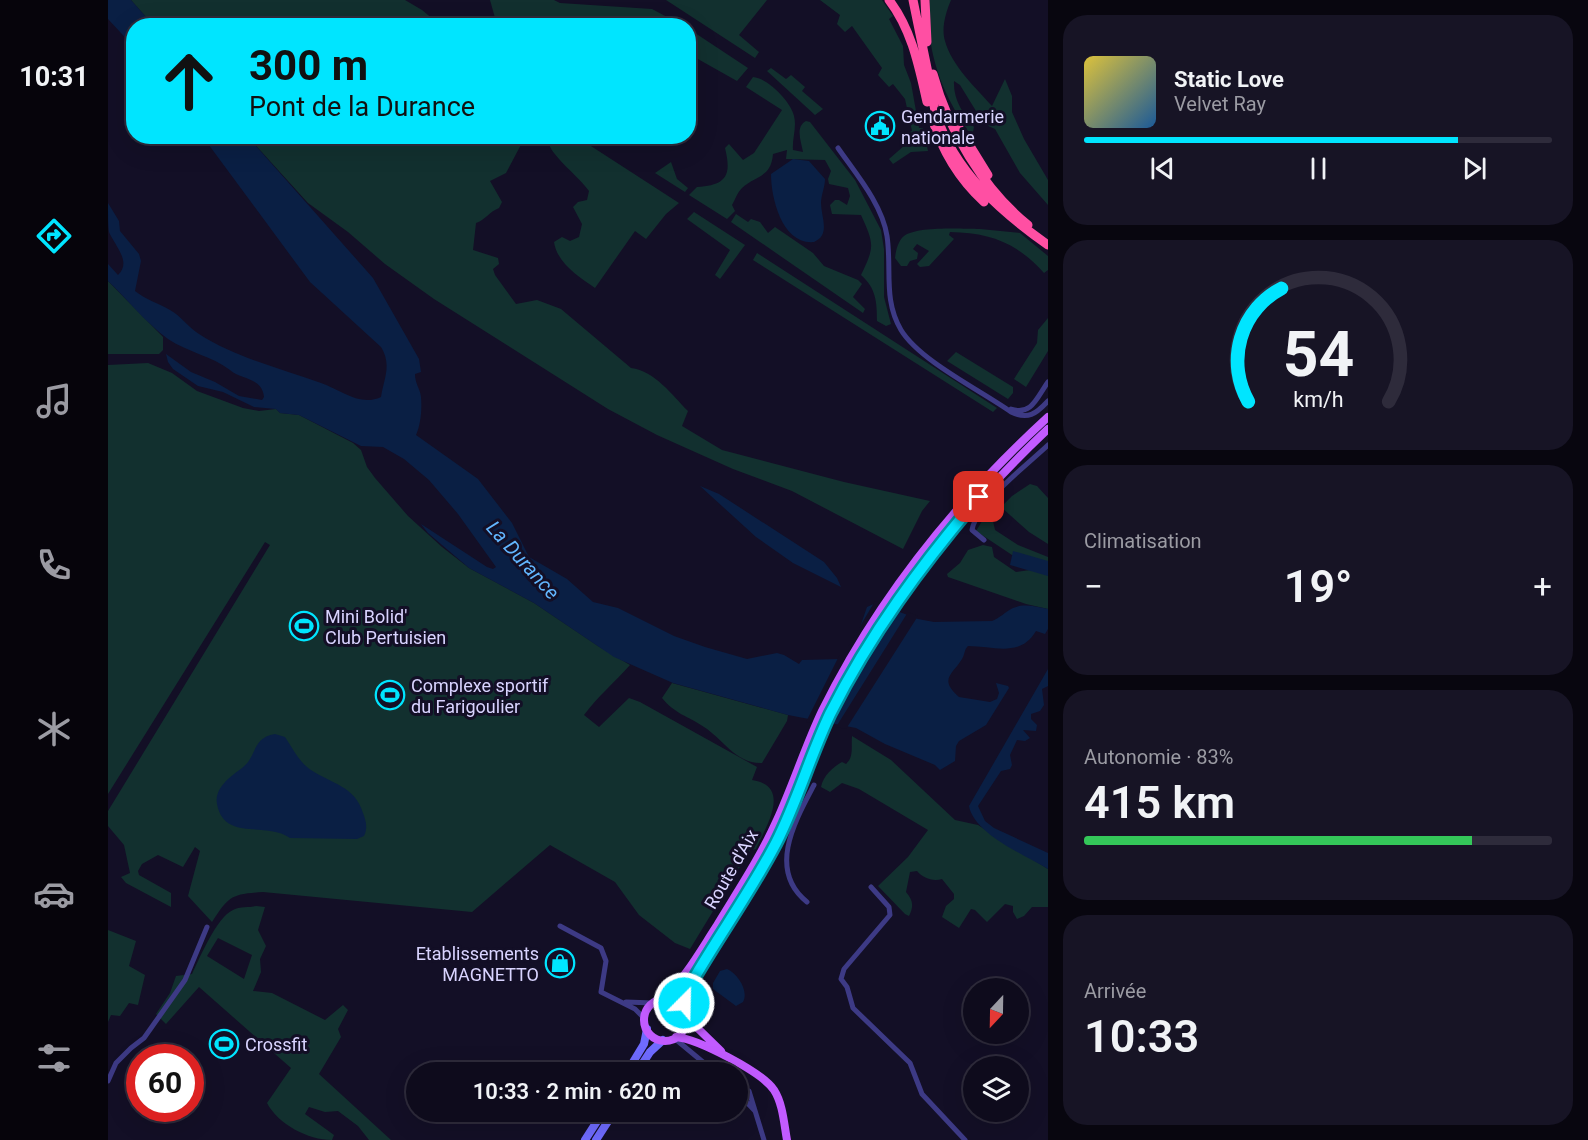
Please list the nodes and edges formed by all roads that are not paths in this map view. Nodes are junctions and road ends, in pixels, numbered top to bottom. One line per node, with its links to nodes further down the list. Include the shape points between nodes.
1 (889, 0): 6 (highway, via 912,43 943,149 978,196)
2 (913, 0): 5 (highway, via 929,76 948,129)
3 (925, 0): 5 (highway, via 928,50 936,84)
4 (838, 148): 11 (street, via 872,198 885,226 889,294 902,331 925,355)
5 (997, 199): 6 (highway); 7 (highway)
6 (1009, 217): 8 (highway)
7 (1048, 239)
8 (1048, 245)
9 (1048, 382): 11 (street, via 1034,405 1024,411)
10 (1048, 401): 11 (street, via 1027,417)
11 (998, 404)
12 (1048, 417): 15 (main road, via 997,466)
13 (1048, 429): 15 (main road)
14 (1048, 445): 16 (street, via 979,515 972,530)
15 (946, 529): 17 (main road, via 871,632)
16 (984, 540)
17 (812, 745): 23 (main road, Route d'Aix, via 763,849 694,962 678,984); 25 (main road, Route d'Aix, via 777,840 691,983 684,999)
18 (814, 785): 20 (street, via 794,822 788,847 790,882)
19 (871, 887): 44 (street, via 886,902 890,915 842,972 841,979 853,1008 910,1063 922,1094)
20 (807, 902)
21 (560, 926): 24 (street, via 601,948 606,961 601,992)
22 (207, 927): 34 (street, via 184,980 144,1038 116,1064)
23 (657, 1001): 24 (street); 25 (main road, via 676,1002); 26 (main road, via 647,1010)
24 (624, 1002): 26 (street)
25 (684, 1013): 28 (main road, via 685,1026); 30 (main road)
26 (645, 1019): 27 (main road)
27 (646, 1029): 29 (main road); 31 (main road, via 644,1044)
28 (675, 1038): 29 (main road); 30 (main road, via 702,1044); 33 (street)
29 (663, 1040): 32 (main road)
30 (730, 1060): 43 (main road, via 763,1078 775,1092)
31 (633, 1062)
32 (644, 1062)
33 (703, 1062)
34 (108, 1081)
35 (749, 1091): 37 (street)
36 (748, 1104): 37 (street)
37 (758, 1114): 42 (street)
38 (597, 1122): 40 (main road)
39 (608, 1122): 41 (main road)
40 (585, 1140)
41 (596, 1140)
42 (764, 1140)
43 (786, 1140)
44 (965, 1140)

